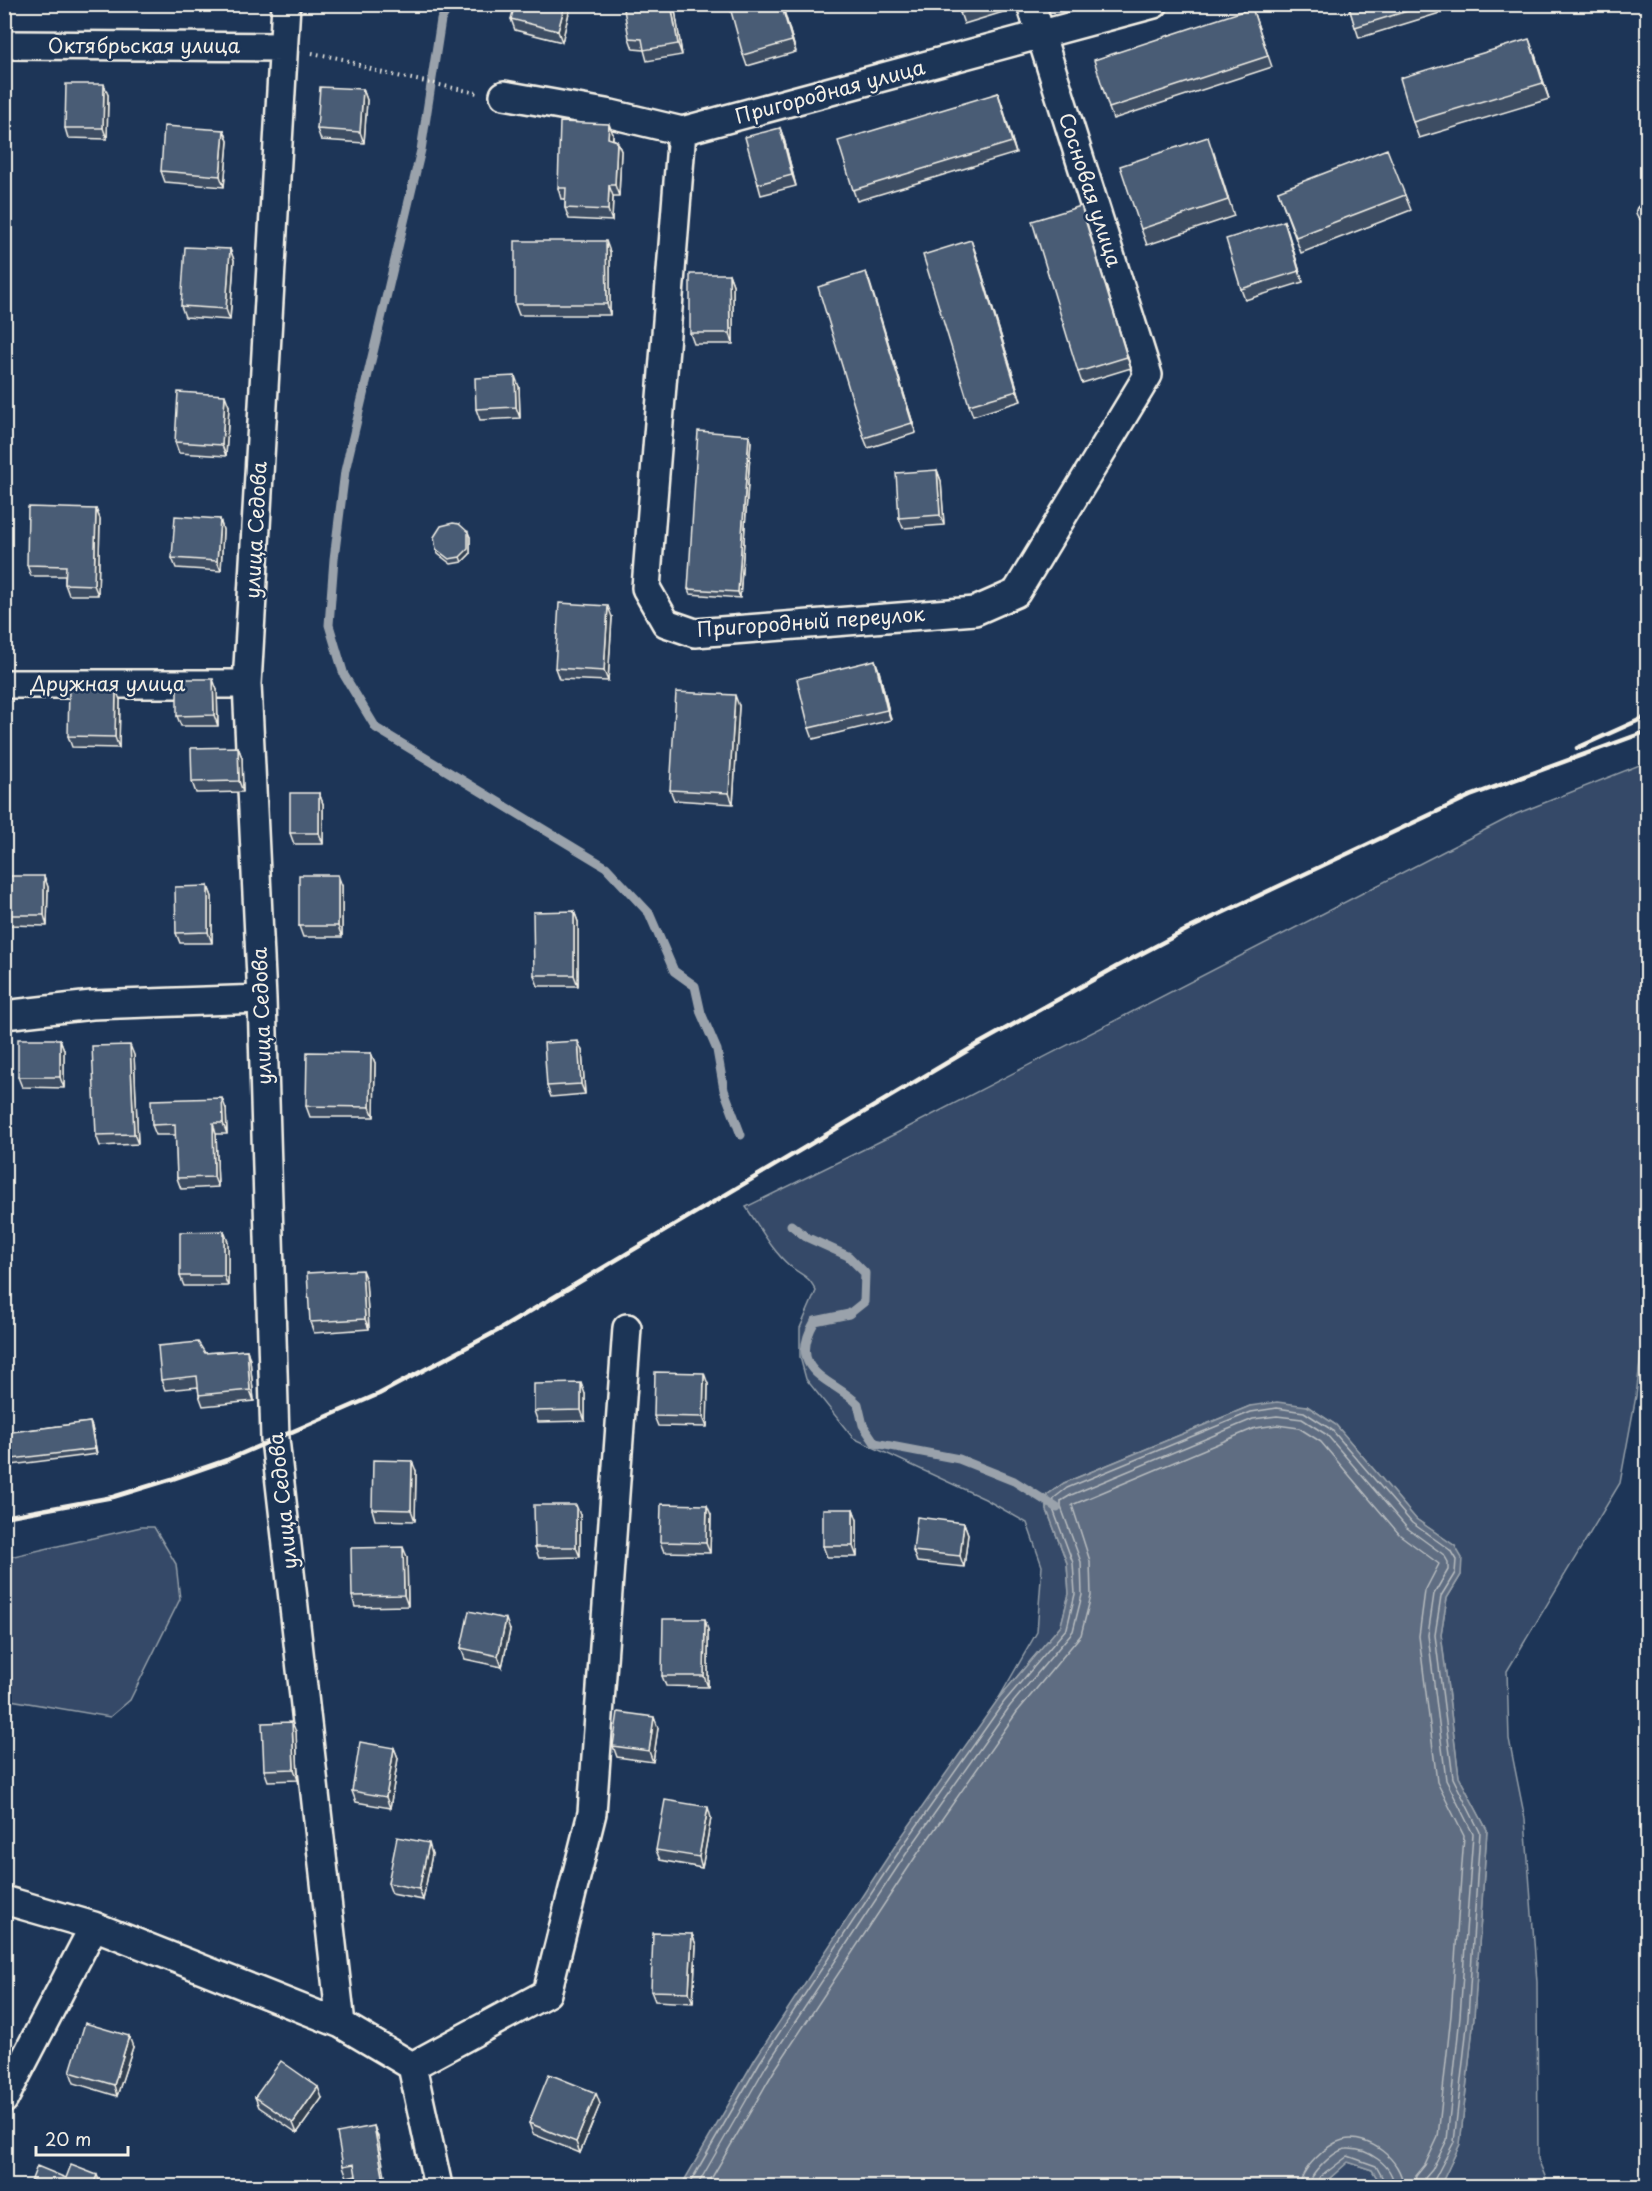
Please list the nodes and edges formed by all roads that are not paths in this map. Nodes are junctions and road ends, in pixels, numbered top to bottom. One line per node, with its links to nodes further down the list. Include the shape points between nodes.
1 (286, 4): 6 (street, улица Седова)
2 (1031, 4): 4 (street, Сосновая улица)
3 (1154, 4): 4 (street, Пригородная улица)
4 (1041, 37): 8 (street, Пригородная улица); 9 (street, Сосновая улица)
5 (4, 45): 6 (street, Октябрьская улица)
6 (283, 47): 11 (street, улица Седова)
7 (494, 95): 8 (street, Пригородная улица, via 611,114)
8 (682, 131): 9 (street, Пригородный переулок, via 646,588 666,623 694,633 975,611 1016,593)
9 (1148, 375)
10 (4, 684): 11 (street, Дружная улица)
11 (247, 684): 12 (street, улица Седова)
12 (262, 999): 13 (street, via 92,1005); 17 (street, улица Седова, via 275,1439)
13 (4, 1015)
14 (627, 1328): 18 (street, via 592,1813 547,1993)
15 (4, 1900): 16 (street)
16 (94, 1926): 17 (street); 19 (street)
17 (341, 2024): 18 (street)
18 (412, 2066): 20 (street)
19 (4, 2099)
20 (438, 2187)

